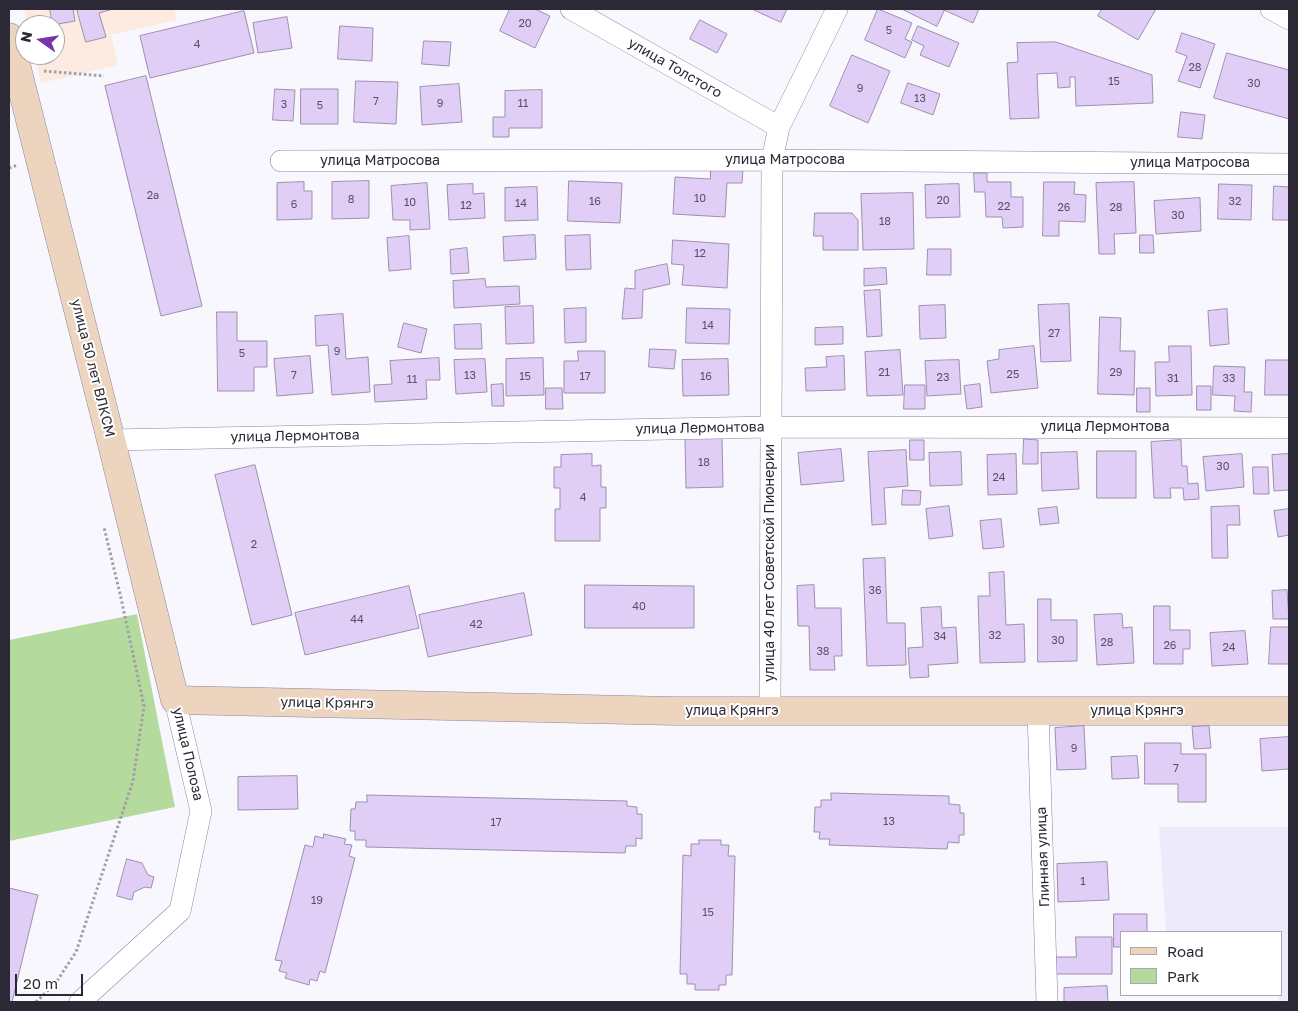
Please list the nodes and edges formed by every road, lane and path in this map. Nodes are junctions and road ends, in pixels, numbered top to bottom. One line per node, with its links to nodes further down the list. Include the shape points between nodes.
1 (571, 9): 8 (street, улица Толстого)
2 (837, 9): 8 (street, улица 40 лет Советской Пионерии)
3 (1271, 9): 4 (street)
4 (1289, 19)
5 (9, 37): 16 (street, улица 50 лет ВЛКСМ)
6 (38, 71): 7 (path)
7 (104, 76)
8 (779, 127): 10 (street, улица 40 лет Советской Пионерии)
9 (14, 158): 13 (path)
10 (772, 160): 11 (street, улица Матросова); 12 (street, улица Матросова); 14 (street, улица 40 лет Советской Пионерии)
11 (281, 161)
12 (1289, 164)
13 (16, 166)
14 (770, 427): 15 (street, улица Лермонтова); 16 (street, улица Лермонтова); 21 (street, улица 40 лет Советской Пионерии)
15 (1289, 428)
16 (111, 440): 18 (street, улица 50 лет ВЛКСМ)
17 (103, 521): 23 (path, via 144,706 132,781 76,952 55,984)
18 (175, 700): 21 (street, улица Крянгэ); 22 (street, улица Полоза, via 201,811 180,911)
19 (1038, 711): 20 (street, улица Крянгэ); 21 (street, улица Крянгэ); 24 (street, Глинная улица)
20 (1289, 711)
21 (770, 712)
22 (82, 1001)
23 (36, 1002)
24 (1047, 1002)

